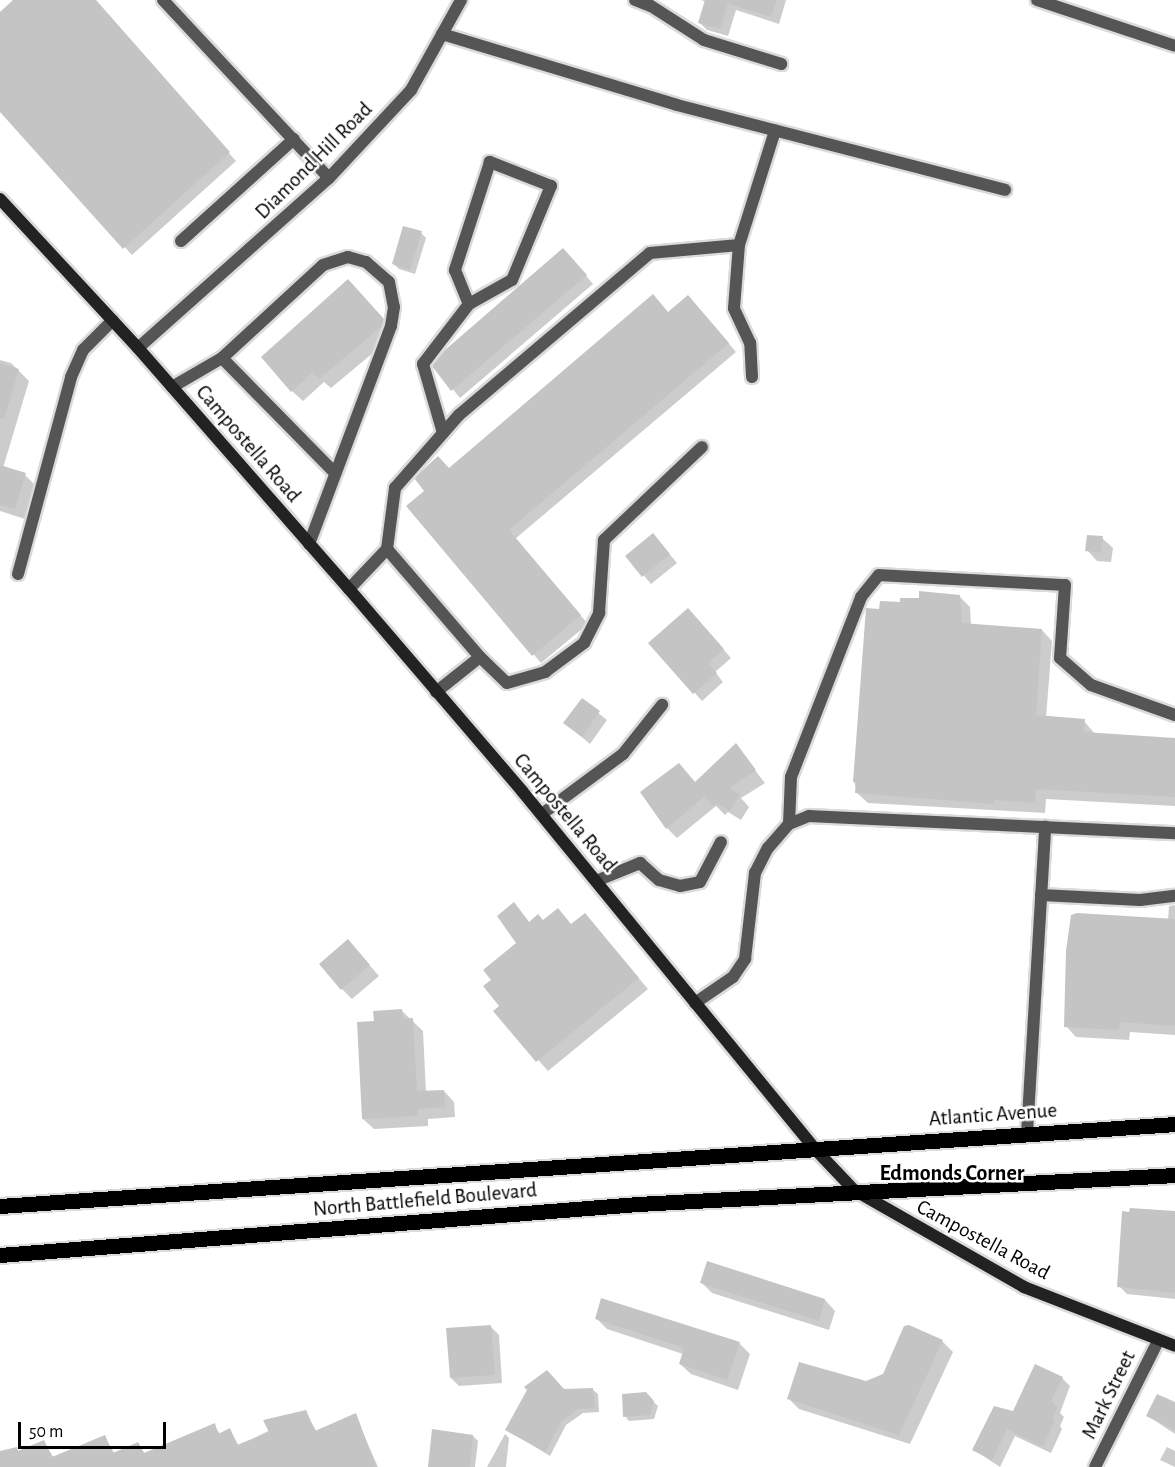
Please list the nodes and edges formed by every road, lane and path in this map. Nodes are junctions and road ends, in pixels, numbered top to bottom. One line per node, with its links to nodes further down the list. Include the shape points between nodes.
1 (163, 0): 9 (street)
2 (461, 0): 5 (street, Diamond Hill Road)
3 (635, 0): 7 (street, via 704,40)
4 (1037, 0): 6 (street)
5 (442, 34): 8 (street); 10 (street, Diamond Hill Road, via 411,90)
6 (1175, 46)
7 (781, 64)
8 (775, 131): 11 (street); 14 (street)
9 (294, 139): 10 (street); 13 (street)
10 (329, 178): 17 (street, Diamond Hill Road)
11 (1005, 190)
12 (0, 199): 16 (main road, Campostella Road)
13 (181, 241)
14 (739, 246): 19 (street, via 734,308 750,343); 21 (street, via 650,253 459,415)
15 (469, 304): 15 (street, via 512,280 551,186 489,162 454,270); 21 (street, via 423,364)
16 (113, 320): 17 (main road, Campostella Road); 26 (street, via 83,350 71,377)
17 (138, 348): 20 (main road, Campostella Road)
18 (222, 358): 20 (street); 23 (street); 23 (street, via 323,265 348,257 366,262 389,282 394,308 391,326)
19 (752, 377)
20 (172, 387): 24 (main road, Campostella Road)
21 (443, 433): 25 (street, via 394,488)
22 (702, 447): 28 (street, via 604,540 599,613 585,643 544,672 507,683)
23 (335, 473): 24 (street)
24 (309, 544): 27 (main road, Campostella Road)
25 (387, 549): 27 (street); 28 (street)
26 (18, 574)
27 (349, 589): 29 (main road, Campostella Road)
28 (480, 657): 29 (street)
29 (436, 692): 32 (main road, Campostella Road)
30 (662, 705): 32 (street, via 623,754)
31 (1175, 715): 33 (street, via 1091,685 1060,658 1065,585 879,575 861,597 791,777)
32 (542, 814): 37 (main road, Campostella Road)
33 (789, 824): 34 (street, via 809,816); 40 (street, via 768,848 755,873 745,959 733,977)
34 (1045, 827): 35 (street); 38 (street)
35 (1175, 833)
36 (721, 842): 37 (street, via 700,882 680,886 659,880 640,864)
37 (596, 881): 40 (main road, Campostella Road)
38 (1041, 895): 39 (street, via 1140,900); 42 (street)
39 (1175, 896)
40 (695, 1003): 43 (main road, Campostella Road)
41 (1175, 1124): 42 (main road, Atlantic Avenue)
42 (1027, 1134): 43 (main road, Atlantic Avenue)
43 (813, 1147): 45 (main road, Campostella Road); 46 (main road, North Battlefield Boulevard)
44 (1175, 1175): 45 (main road)
45 (854, 1190): 47 (main road, North Battlefield Boulevard); 48 (main road, Campostella Road, via 1024,1287)
46 (0, 1206)
47 (0, 1255)
48 (1158, 1341): 49 (main road, Campostella Road); 50 (street, Mark Street)
49 (1175, 1346)
50 (1095, 1467)

